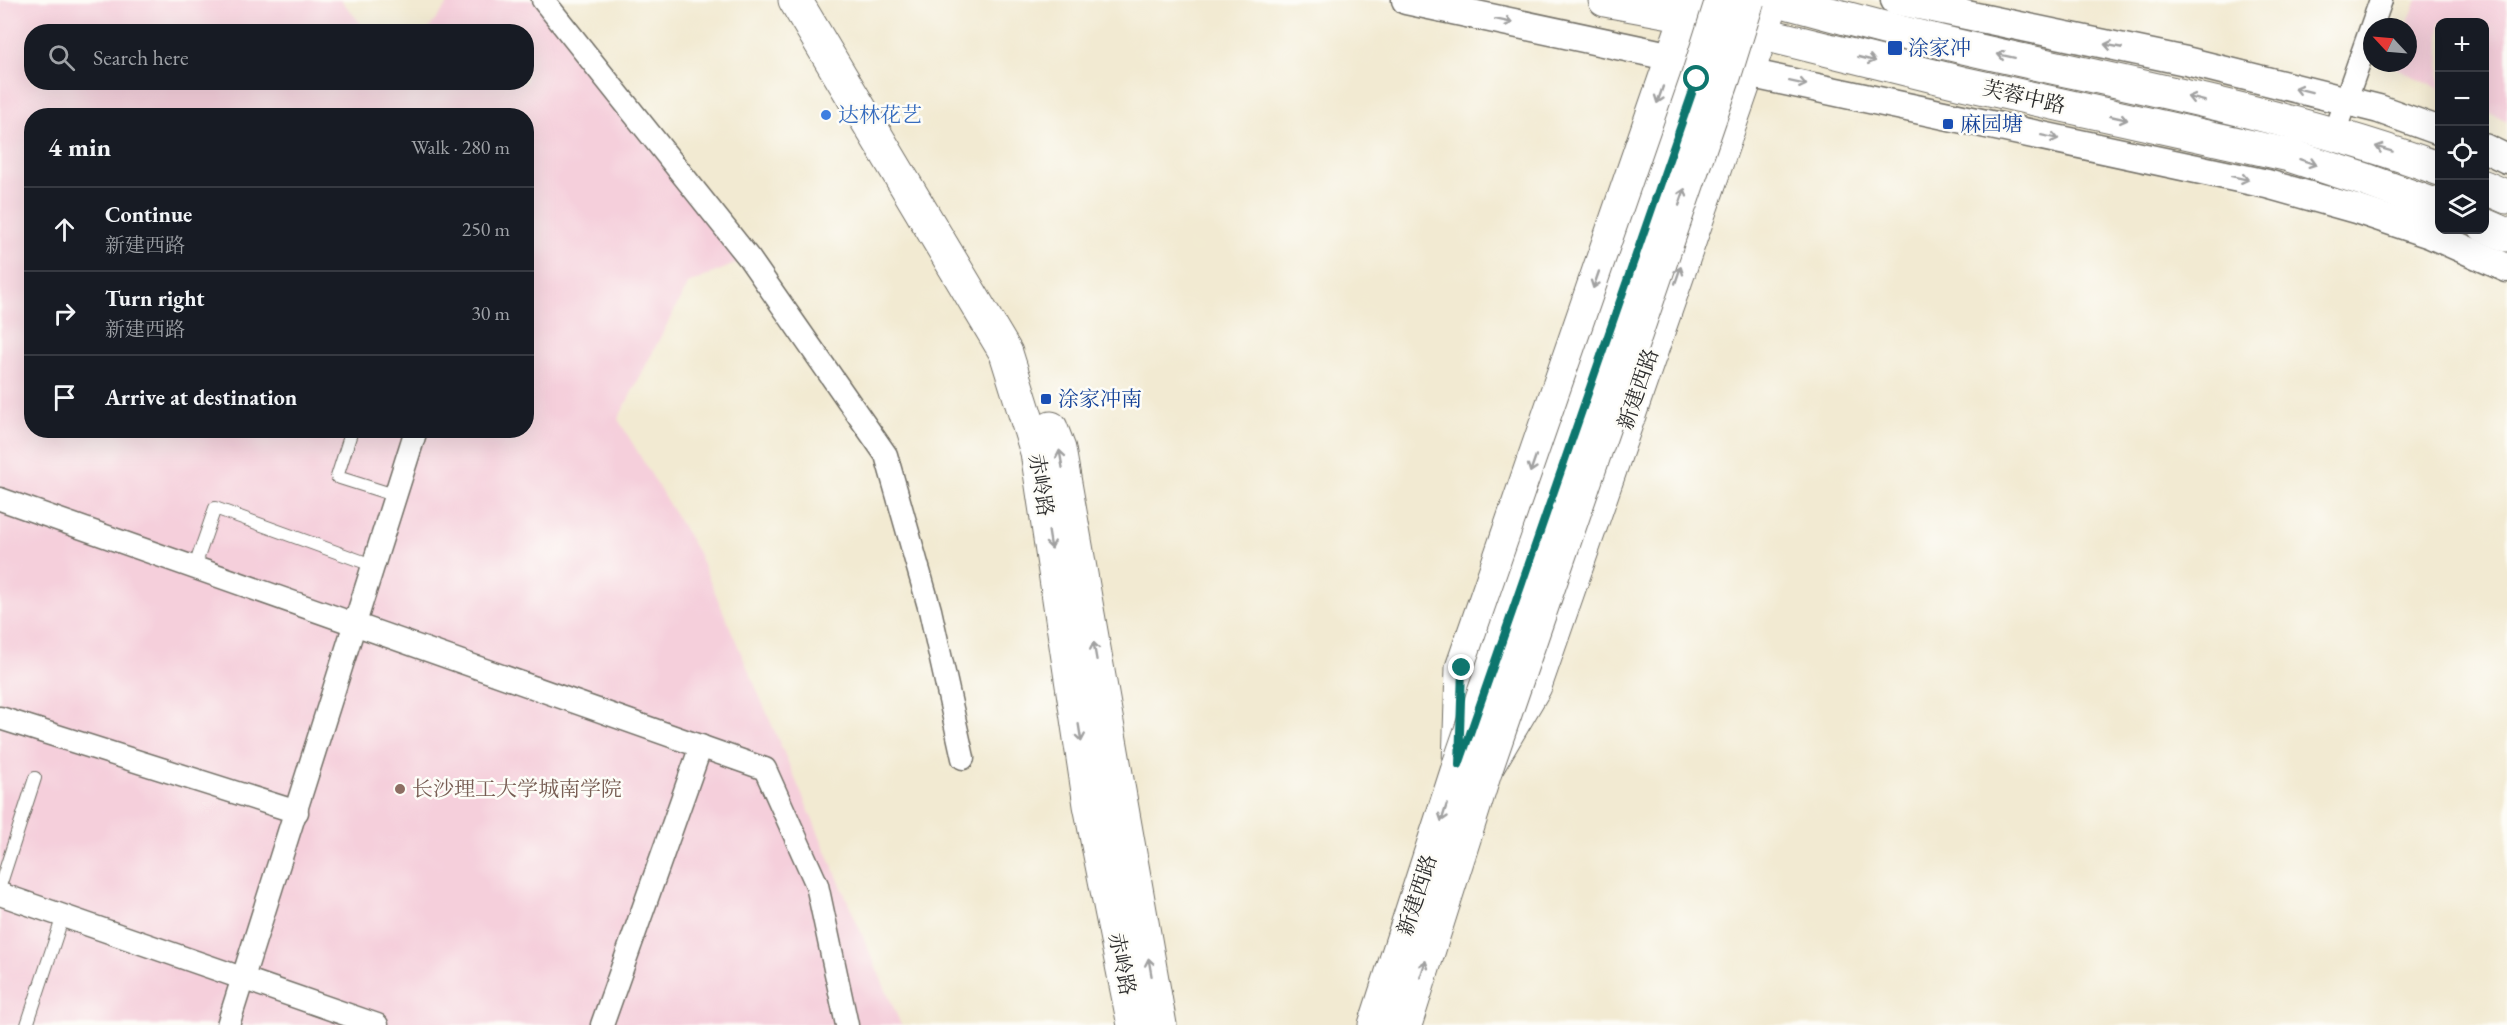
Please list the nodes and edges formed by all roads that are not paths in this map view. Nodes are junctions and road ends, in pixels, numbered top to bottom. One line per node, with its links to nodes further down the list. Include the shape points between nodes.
1 (543, 0): 37 (street, via 749,258 886,455 930,610)
2 (795, 0): 50 (main road, 赤岭路, one-way to 50, via 1006,353 1037,452 1090,805)
3 (818, 0): 51 (main road, 赤岭路, one-way to 3, via 1059,449 1011,323)
4 (1406, 0): 14 (street, one-way to 14)
5 (1605, 0): 12 (main road, 芙蓉中路)
6 (1722, 0): 38 (main road, 新建西路, bridge)
7 (1748, 0): 38 (main road, 新建西路, one-way to 7, bridge, via 1720,88)
8 (1773, 0): 13 (main road, 新建西路)
9 (1779, 0): 18 (main road, 芙蓉中路, one-way to 9, via 1937,41)
10 (1895, 0): 16 (street, one-way to 10, via 2186,61)
11 (2381, 0): 16 (street)
12 (1690, 8): 13 (main road, 芙蓉中路); 14 (main road, 新建西路)
13 (1762, 33): 15 (main road, 新建西路); 24 (main road, 芙蓉中路, one-way to 24, via 1962,83 2289,155)
14 (1673, 56): 15 (street); 38 (main road, 新建西路, one-way to 38, via 1462,668)
15 (1749, 72): 27 (street, one-way to 27, via 2267,184 2430,234); 38 (main road, 新建西路, one-way to 15, via 1535,687)
16 (2345, 101): 17 (street); 18 (street)
17 (2435, 129)
18 (2334, 133): 21 (main road, 芙蓉中路, one-way to 18)
19 (2489, 150): 20 (street)
20 (2507, 159)
21 (2435, 168)
22 (2489, 189): 23 (main road)
23 (2507, 197)
24 (2435, 206)
25 (2489, 227): 26 (main road)
26 (2507, 235)
27 (2507, 268)
28 (349, 438): 30 (lane, via 337,477)
29 (413, 438): 30 (street)
30 (394, 495): 32 (street)
31 (0, 499): 33 (street)
32 (372, 565): 33 (lane, via 215,508); 34 (street)
33 (195, 566): 34 (street)
34 (354, 625): 36 (street); 40 (street)
35 (0, 718): 40 (street)
36 (701, 746): 48 (street); 49 (street, via 765,769 817,885)
37 (963, 758)
38 (1472, 767): 52 (main road, 新建西路, one-way to 52); 53 (main road, 新建西路, one-way to 38)
39 (35, 778): 41 (lane)
40 (297, 812): 44 (street)
41 (0, 886)
42 (0, 894): 43 (street)
43 (63, 916): 44 (street); 45 (lane)
44 (243, 979): 46 (street); 47 (street)
45 (27, 1025)
46 (228, 1025)
47 (378, 1025)
48 (602, 1025)
49 (847, 1025)
50 (1134, 1025)
51 (1160, 1025)
52 (1375, 1025)
53 (1405, 1025)

